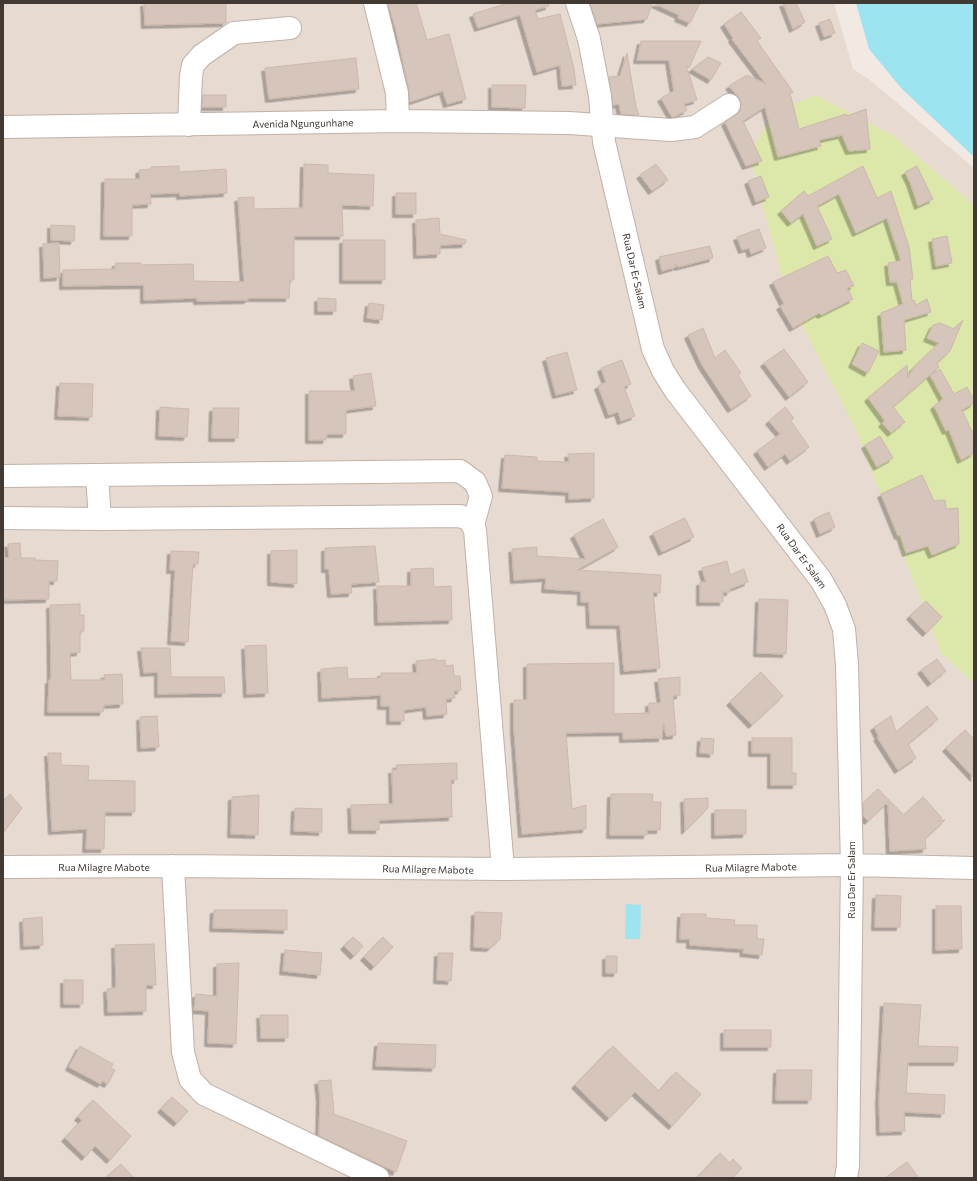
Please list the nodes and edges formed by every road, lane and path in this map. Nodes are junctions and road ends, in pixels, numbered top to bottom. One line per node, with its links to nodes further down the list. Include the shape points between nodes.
1 (375, 3): 5 (street, via 397,93)
2 (578, 3): 7 (street, Rua Dar Er Salam, via 589,39 600,96)
3 (290, 28): 6 (street, via 234,33 202,55 193,65 190,76)
4 (729, 105): 7 (street, Avenida Ngungunhane, via 695,127 672,130)
5 (398, 121): 6 (street, Avenida Ngungunhane); 7 (street, Avenida Ngungunhane, via 569,123)
6 (189, 125): 8 (street, Avenida Ngungunhane)
7 (602, 126): 15 (street, Rua Dar Er Salam, via 654,349 663,371 679,396 821,580 835,605 844,629)
8 (3, 127)
9 (3, 476): 10 (street)
10 (97, 476): 12 (street); 13 (street, via 460,471 475,482 481,496)
11 (3, 518): 12 (street)
12 (100, 519): 13 (street, via 460,516 470,520)
13 (473, 525): 18 (street)
14 (173, 866): 16 (street, Rua Milagre Mabote); 18 (street, Rua Milagre Mabote); 19 (street, via 182,1052 190,1079 204,1094)
15 (852, 866): 17 (street, Rua Milagre Mabote); 18 (street, Rua Milagre Mabote); 20 (street, Rua Dar Er Salam)
16 (3, 867)
17 (974, 868)
18 (503, 869)
19 (378, 1178)
20 (846, 1178)

